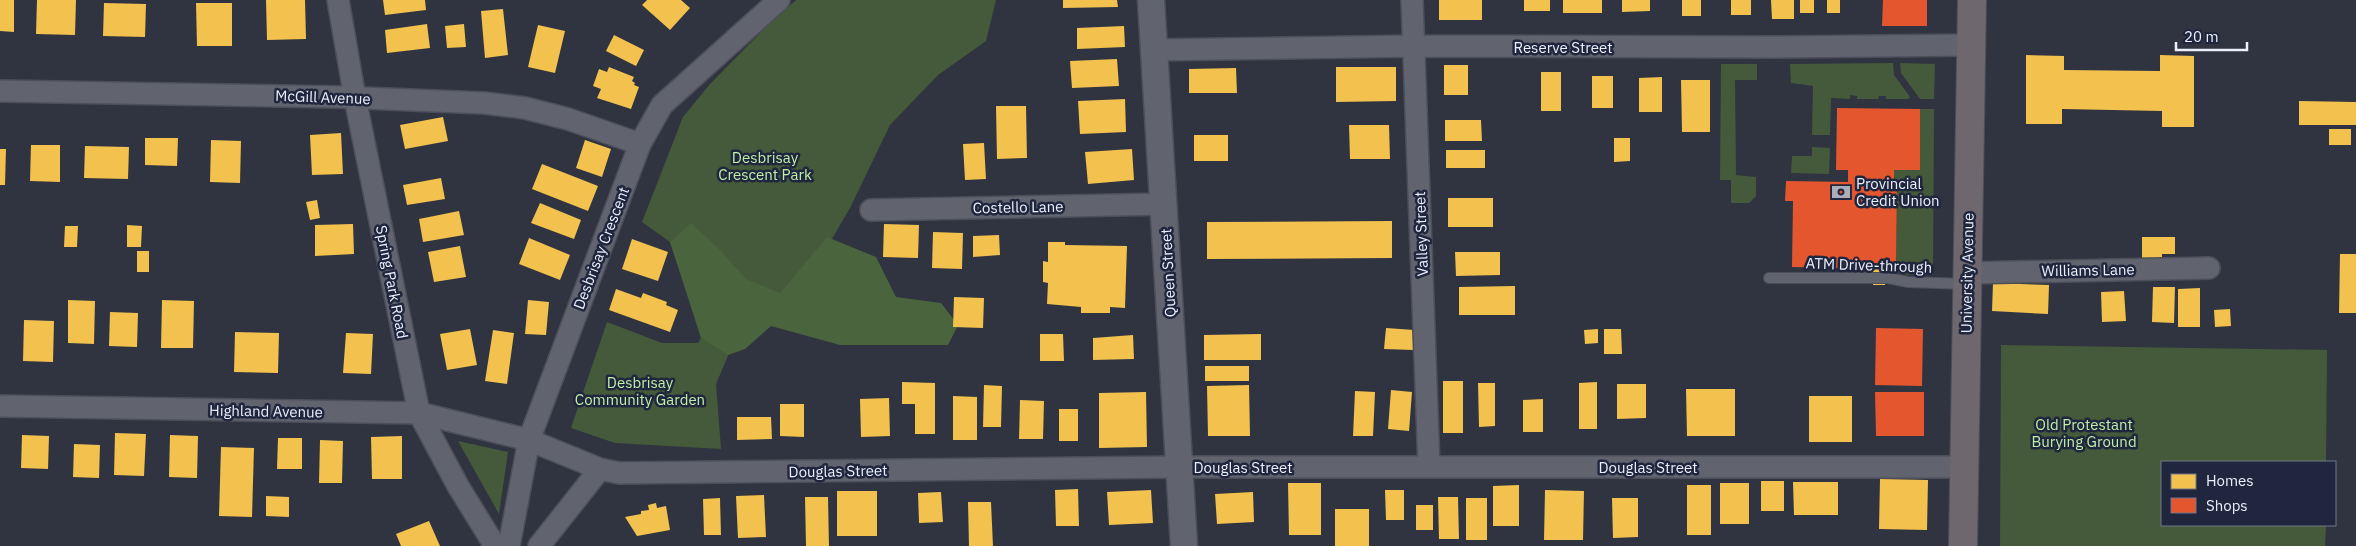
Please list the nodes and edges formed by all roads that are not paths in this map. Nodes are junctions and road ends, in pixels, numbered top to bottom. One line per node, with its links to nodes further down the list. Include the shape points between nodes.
1 (338, 0): 10 (street, Spring Park Road)
2 (779, 0): 11 (street, Desbrisay Crescent, via 662,106)
3 (1151, 0): 8 (street, Queen Street)
4 (1412, 0): 7 (street, Valley Street)
5 (1972, 0): 6 (main road, University Avenue)
6 (1972, 45): 7 (street, Reserve Street); 16 (main road, University Avenue)
7 (1414, 46): 8 (street, Reserve Street); 22 (street, Valley Street)
8 (1154, 50): 12 (street, Queen Street)
9 (0, 90): 10 (street, McGill Avenue)
10 (355, 98): 11 (street, McGill Avenue, via 512,106 568,119); 18 (street, Spring Park Road)
11 (640, 144): 19 (street, Desbrisay Crescent)
12 (1164, 204): 13 (street, Costello Lane); 21 (street, Queen Street)
13 (871, 210)
14 (2209, 268): 16 (street, Williams Lane)
15 (1769, 278): 16 (lane, ATM Drive-through, via 1888,278 1908,282)
16 (1967, 278): 20 (main road, University Avenue)
17 (0, 406): 18 (street, Highland Avenue)
18 (419, 413): 19 (street, Highland Avenue); 24 (street, Spring Park Road)
19 (529, 440): 23 (street, Douglas Street); 25 (street, Desbrisay Crescent)
20 (1964, 467): 22 (street, Douglas Street); 28 (main road, University Avenue)
21 (1178, 468): 22 (street, Douglas Street); 23 (street, Douglas Street, via 619,473); 27 (street, Queen Street)
22 (1429, 468)
23 (600, 469): 26 (street)
24 (495, 546)
25 (508, 546)
26 (539, 546)
27 (1184, 546)
28 (1963, 546)

